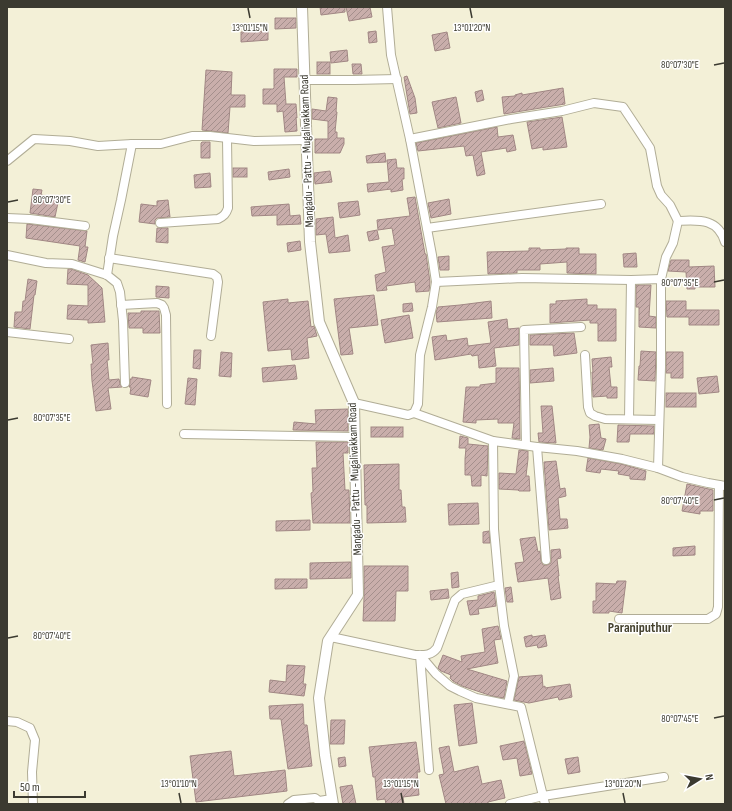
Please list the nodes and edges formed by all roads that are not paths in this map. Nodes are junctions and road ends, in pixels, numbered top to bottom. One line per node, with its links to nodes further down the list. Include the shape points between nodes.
1 (302, 7): 4 (street, Mangadu - Pattu - Mugalivakkam Road)
2 (387, 7): 3 (street, via 391,55)
3 (397, 79): 4 (street); 6 (street)
4 (305, 80): 7 (street, Mangadu - Pattu - Mugalivakkam Road)
5 (227, 138): 7 (street, via 254,141); 8 (street, via 192,136 161,144); 13 (street, via 226,213 218,219)
6 (410, 139): 12 (street, via 594,103 623,107 650,148 657,186); 15 (street)
7 (306, 140): 30 (street, Mangadu - Pattu - Mugalivakkam Road, via 310,242 319,322)
8 (132, 144): 9 (street, via 98,146 34,139); 18 (street)
9 (7, 161)
10 (601, 204): 15 (street)
11 (7, 218): 14 (street)
12 (678, 221): 16 (street, via 708,222 717,227); 20 (street)
13 (160, 223)
14 (85, 226)
15 (427, 228): 22 (street)
16 (725, 242)
17 (7, 255): 19 (street, via 46,263 72,264)
18 (110, 258): 19 (street); 26 (street, via 213,274 217,277)
19 (106, 275): 23 (street, via 117,283)
20 (661, 279): 21 (street); 34 (street)
21 (631, 280): 22 (street, via 522,278); 33 (street)
22 (436, 282): 32 (street, via 420,355 418,404)
23 (121, 305): 29 (street); 31 (street, via 157,303 164,308)
24 (581, 327): 38 (street, via 524,330)
25 (7, 332): 27 (street)
26 (211, 336)
27 (69, 339)
28 (585, 355): 33 (street, via 590,413 605,419)
29 (125, 383)
30 (354, 403): 32 (street, via 408,415); 36 (street, Mangadu - Pattu - Mugalivakkam Road)
31 (168, 404)
32 (414, 413): 37 (street)
33 (629, 419): 34 (street)
34 (659, 420): 40 (street)
35 (184, 434): 36 (street)
36 (355, 437): 45 (street, Mangadu - Pattu - Mugalivakkam Road, via 358,595)
37 (493, 441): 38 (street); 43 (street, via 494,529)
38 (526, 445): 39 (street)
39 (537, 447): 40 (street, via 577,451); 42 (street)
40 (658, 468): 41 (street, via 682,477)
41 (722, 485): 44 (street, via 716,614 708,619)
42 (546, 560)
43 (499, 584): 46 (street, via 462,594 456,600 437,648 426,656); 47 (street, via 514,676)
44 (619, 619)
45 (331, 637): 46 (street); 52 (street, Mangadu - Pattu - Mugalivakkam Road, via 328,641 319,698)
46 (420, 655): 47 (street, via 450,686 476,698); 49 (street)
47 (508, 704): 51 (street, via 521,707)
48 (7, 722): 54 (street, via 17,722 30,728 35,740)
49 (429, 770)
50 (664, 777): 51 (street)
51 (544, 800): 56 (street)
52 (332, 801): 53 (street)
53 (318, 803): 55 (street, via 315,798 294,800)
54 (33, 804)
55 (288, 804)
56 (510, 804)

